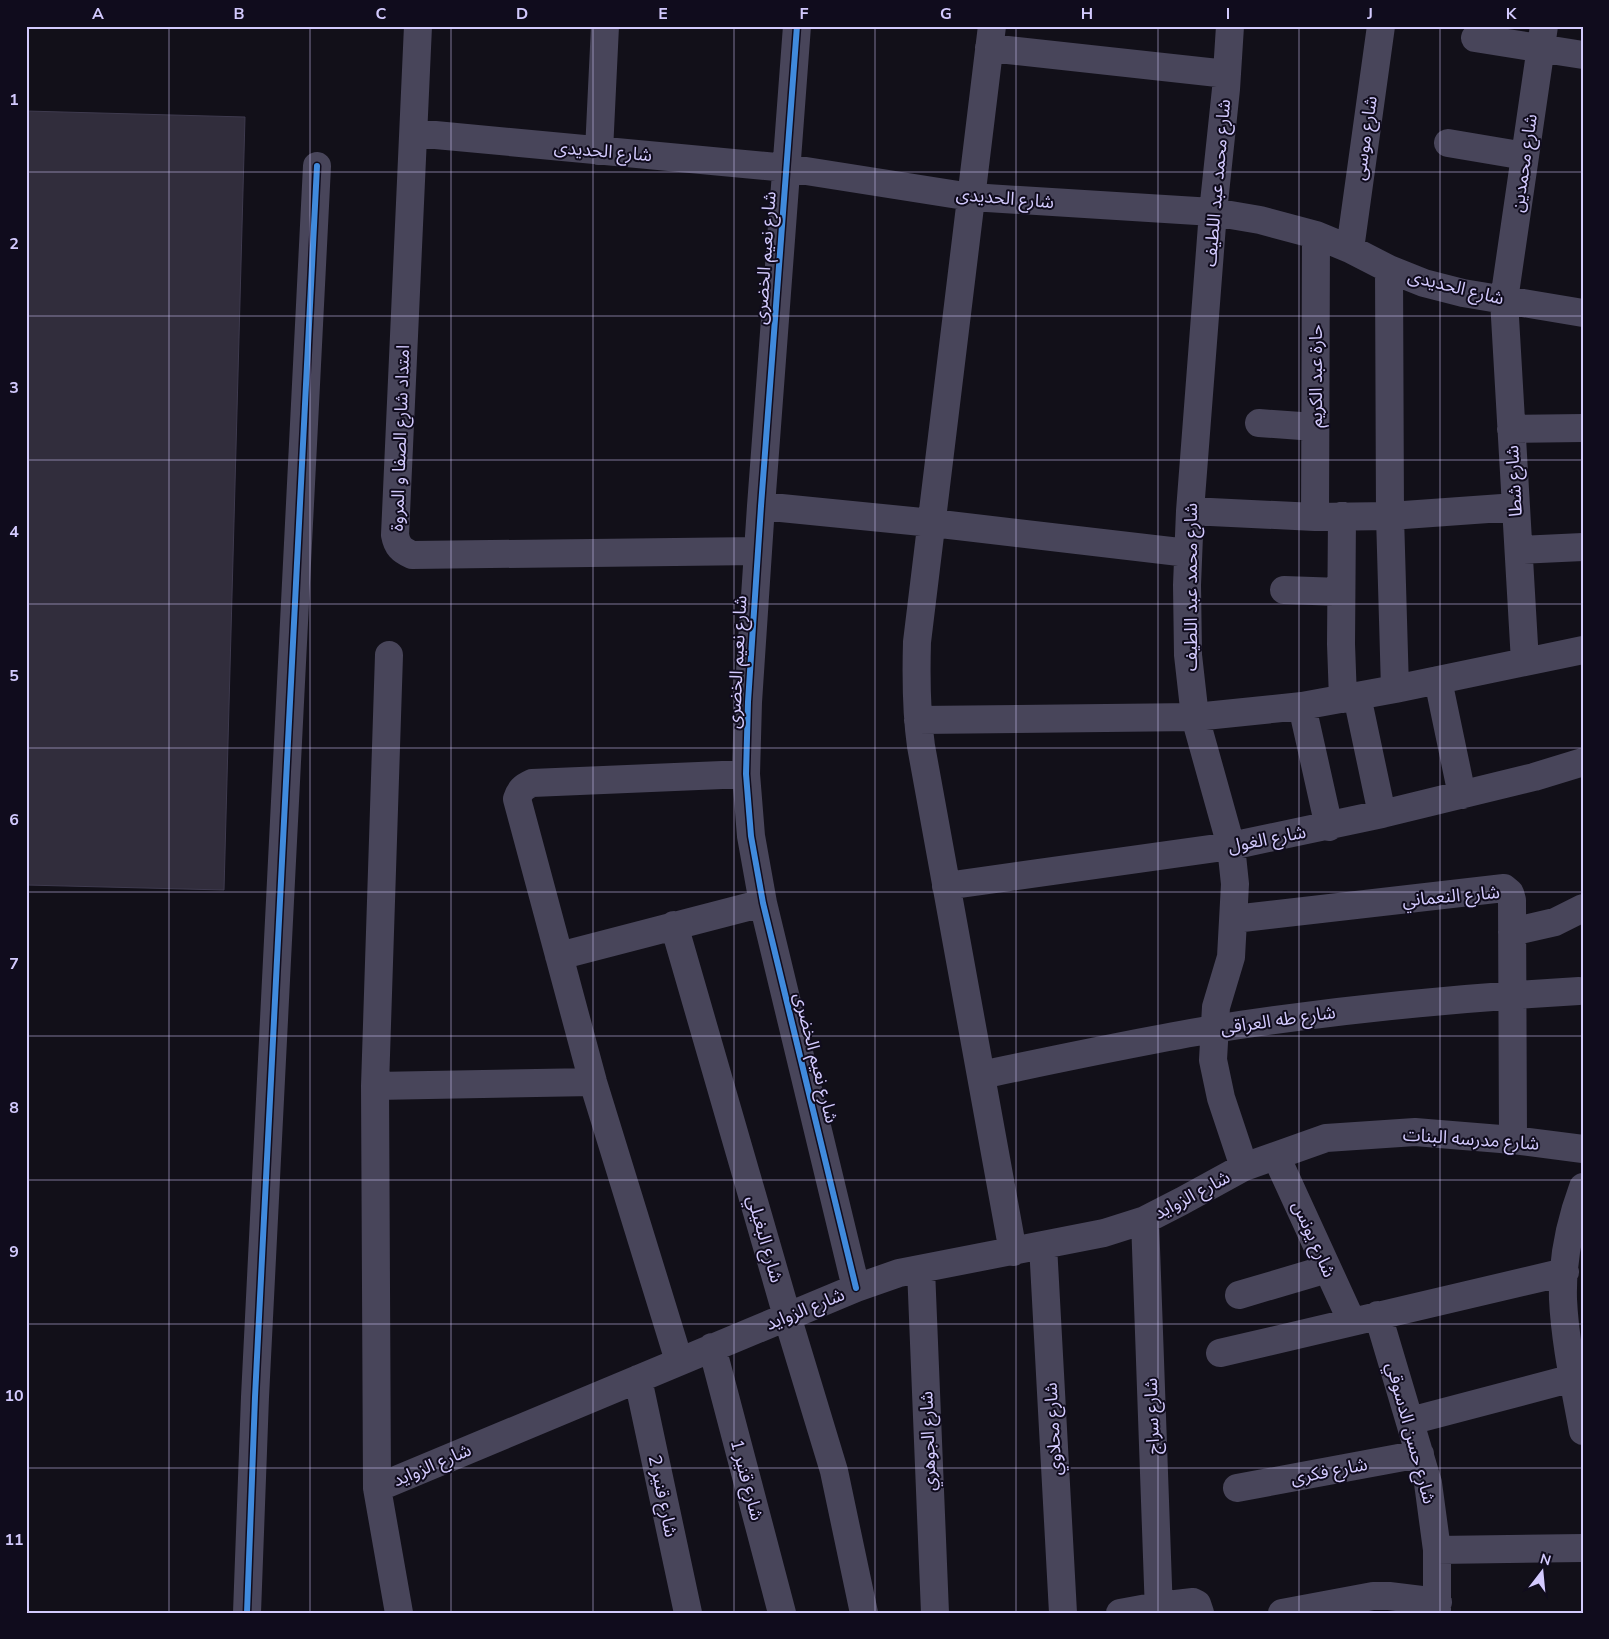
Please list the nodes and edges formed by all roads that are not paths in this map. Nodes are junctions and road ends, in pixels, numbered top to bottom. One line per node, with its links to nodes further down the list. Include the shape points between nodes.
1 (418, 26): 11 (street, امتداد شارع الصفا و المروة)
2 (605, 26): 13 (street)
3 (796, 26): 16 (street, شارع نعيم الخضرى)
4 (1230, 26): 10 (street, شارع محمد عبد اللطيف)
5 (1380, 26): 20 (street, شارع موسى)
6 (991, 37): 10 (street); 17 (street)
7 (1542, 37): 8 (street); 9 (street); 14 (street, شارع محمدين)
8 (1475, 38)
9 (1583, 54)
10 (1227, 74): 18 (street, شارع محمد عبد اللطيف)
11 (414, 133): 13 (street, شارع الحديدى); 37 (street, امتداد شارع الصفا و المروة, via 397,544 412,555)
12 (1448, 143): 14 (street)
13 (599, 151): 16 (street, شارع الحديدى)
14 (1525, 156): 22 (street, شارع محمدين)
15 (317, 166): 99 (street)
16 (786, 168): 17 (street, شارع الحديدى); 28 (street, شارع نعيم الخضرى)
17 (972, 197): 18 (street, شارع الحديدى); 34 (street)
18 (1213, 212): 19 (street, شارع الحديدى); 30 (street, شارع محمد عبد اللطيف)
19 (1316, 235): 20 (street, شارع الحديدى); 25 (street, حارة عبد الكريم)
20 (1350, 249): 21 (street, شارع الحديدى)
21 (1389, 270): 22 (street, شارع الحديدى, via 1432,285); 32 (street)
22 (1504, 300): 23 (street, شارع الحديدى); 27 (street, شارع شطا)
23 (1583, 313)
24 (1259, 423): 25 (street)
25 (1315, 427): 33 (street, حارة عبد الكريم)
26 (1583, 428): 27 (street)
27 (1511, 429): 29 (street, شارع شطا)
28 (761, 506): 34 (street); 37 (street, شارع نعيم الخضرى)
29 (1516, 507): 32 (street); 36 (street, شارع شطا)
30 (1190, 511): 33 (street); 38 (street, شارع محمد عبد اللطيف)
31 (1342, 516): 32 (street); 33 (street); 40 (street)
32 (1390, 516): 45 (street)
33 (1315, 517)
34 (932, 523): 38 (street); 49 (street, via 917,642)
35 (1583, 547): 36 (street)
36 (1518, 550): 43 (street, شارع شطا)
37 (758, 551): 51 (street, شارع نعيم الخضرى)
38 (1188, 553): 48 (street, شارع محمد عبد اللطيف, via 1188,655)
39 (1284, 590): 40 (street)
40 (1341, 592): 46 (street, via 1341,644)
41 (1583, 650): 43 (street)
42 (389, 655): 68 (street)
43 (1525, 662): 44 (street)
44 (1438, 680): 45 (street); 52 (street)
45 (1395, 689): 46 (street)
46 (1350, 697): 47 (street); 53 (street)
47 (1302, 706): 48 (street); 54 (street)
48 (1195, 717): 49 (street); 55 (street, شارع محمد عبد اللطيف)
49 (918, 720): 56 (street)
50 (1583, 762): 52 (street, شارع الغول)
51 (746, 774): 57 (street, شارع نعيم الخضرى, via 751,836); 62 (street, via 532,783 524,786 517,799)
52 (1462, 795): 53 (street, شارع الغول)
53 (1382, 814): 54 (street, شارع الغول)
54 (1329, 826): 55 (street, شارع الغول)
55 (1231, 846): 56 (street, شارع الغول); 59 (street, شارع محمد عبد اللطيف)
56 (946, 886): 66 (street)
57 (763, 903): 60 (street); 80 (street, شارع نعيم الخضرى)
58 (1583, 908): 61 (street, via 1555,922)
59 (1234, 919): 61 (street, شارع النعماني, via 1504,888 1512,900); 65 (street, شارع محمد عبد اللطيف, via 1231,957 1216,1007)
60 (674, 925): 62 (street); 83 (street, شارع البغيلي)
61 (1512, 932): 64 (street, شارع النعماني)
62 (559, 956): 67 (street)
63 (1579, 991): 64 (street, شارع طه العراقى)
64 (1512, 995): 65 (street, شارع طه العراقى, via 1362,1009); 69 (street, شارع النعماني)
65 (1214, 1029): 66 (street, شارع طه العراقى, via 1097,1050); 72 (street, شارع محمد عبد اللطيف, via 1213,1060 1220,1098)
66 (981, 1076): 76 (street)
67 (593, 1082): 68 (street); 87 (street)
68 (375, 1086): 93 (street)
69 (1513, 1140): 70 (street, شارع مدرسه البنات); 71 (street, شارع مدرسه البنات, via 1415,1132 1326,1138)
70 (1583, 1149)
71 (1276, 1156): 72 (street, شارع مدرسه البنات); 78 (street, شارع يونس)
72 (1244, 1167): 74 (street, شارع الزوايد)
73 (1580, 1200): 79 (street, via 1567,1248)
74 (1145, 1220): 75 (street, شارع الزوايد, via 1104,1234); 98 (street, شارع سراج)
75 (1043, 1246): 76 (street, شارع الزوايد); 105 (street, شارع محلاوي)
76 (1012, 1252): 77 (street, شارع الزوايد)
77 (921, 1269): 80 (street, شارع الزوايد); 104 (street, شارع الجوهري)
78 (1327, 1269): 81 (street); 84 (street, شارع يونس)
79 (1565, 1272): 82 (street); 88 (street, via 1563,1298)
80 (856, 1288): 83 (street, شارع الزوايد)
81 (1239, 1295)
82 (1378, 1315): 84 (street); 90 (street, شارع حسن الدسوقي)
83 (787, 1316): 85 (street, شارع الزوايد); 103 (street, شارع البغيلي, via 834,1471)
84 (1352, 1322): 86 (street)
85 (712, 1347): 87 (street, شارع الزوايد); 102 (street, شارع قنير 1)
86 (1220, 1353)
87 (679, 1361): 89 (street, شارع الزوايد)
88 (1575, 1361): 90 (street); 91 (street)
89 (638, 1379): 93 (street, شارع الزوايد); 101 (street, شارع قنير 2)
90 (1410, 1421): 92 (street, شارع حسن الدسوقي)
91 (1583, 1431)
92 (1420, 1454): 94 (street, شارع فكرى); 96 (street, شارع حسن الدسوقي, via 1428,1482)
93 (377, 1488): 100 (street)
94 (1237, 1488)
95 (1583, 1548): 96 (street)
96 (1437, 1550): 97 (street, شارع حسن الدسوقي)
97 (1438, 1607): 108 (street, via 1389,1596 1373,1596)
98 (1159, 1609): 106 (street); 107 (street, via 1193,1602)
99 (247, 1613)
100 (398, 1613)
101 (688, 1613)
102 (782, 1613)
103 (864, 1613)
104 (936, 1613)
105 (1063, 1613)
106 (1120, 1613)
107 (1200, 1613)
108 (1282, 1613)

